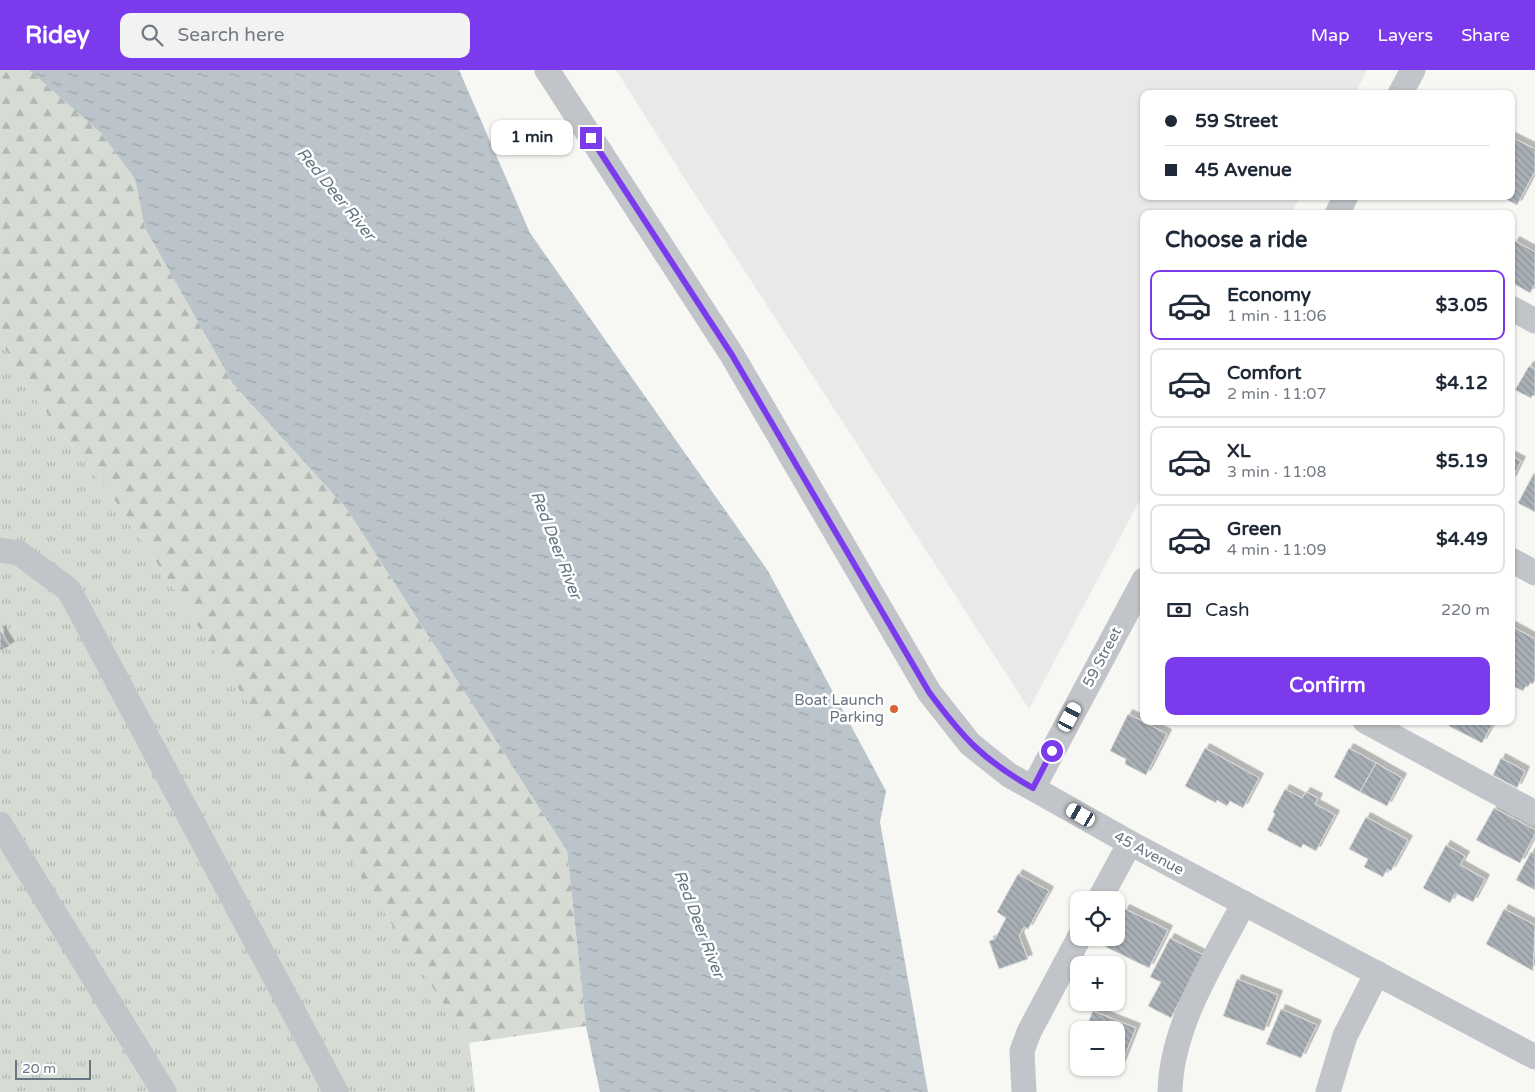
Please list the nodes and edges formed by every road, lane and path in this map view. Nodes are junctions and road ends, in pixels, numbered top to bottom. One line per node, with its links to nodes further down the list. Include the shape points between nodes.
1 (547, 70): 11 (street, 45 Avenue, via 732,355 929,692 986,759)
2 (1413, 70): 3 (street)
3 (1402, 90)
4 (1515, 310): 5 (street)
5 (1535, 320)
6 (0, 550): 21 (street, via 20,553 69,590)
7 (1515, 562): 8 (street)
8 (1535, 573)
9 (1140, 595): 11 (street, 59 Street)
10 (1372, 725): 12 (street)
11 (1033, 788): 14 (street, 45 Avenue)
12 (1535, 813)
13 (0, 824): 20 (street)
14 (1130, 843): 15 (street); 16 (street, 45 Avenue)
15 (1104, 891)
16 (1244, 903): 18 (street, 45 Avenue); 23 (street, via 1187,1017 1170,1068)
17 (1075, 946): 22 (street, via 1022,1051)
18 (1377, 973): 19 (street, 45 Avenue); 24 (street, via 1344,1036)
19 (1535, 1057)
20 (157, 1089)
21 (336, 1092)
22 (1024, 1092)
23 (1170, 1092)
24 (1328, 1092)

